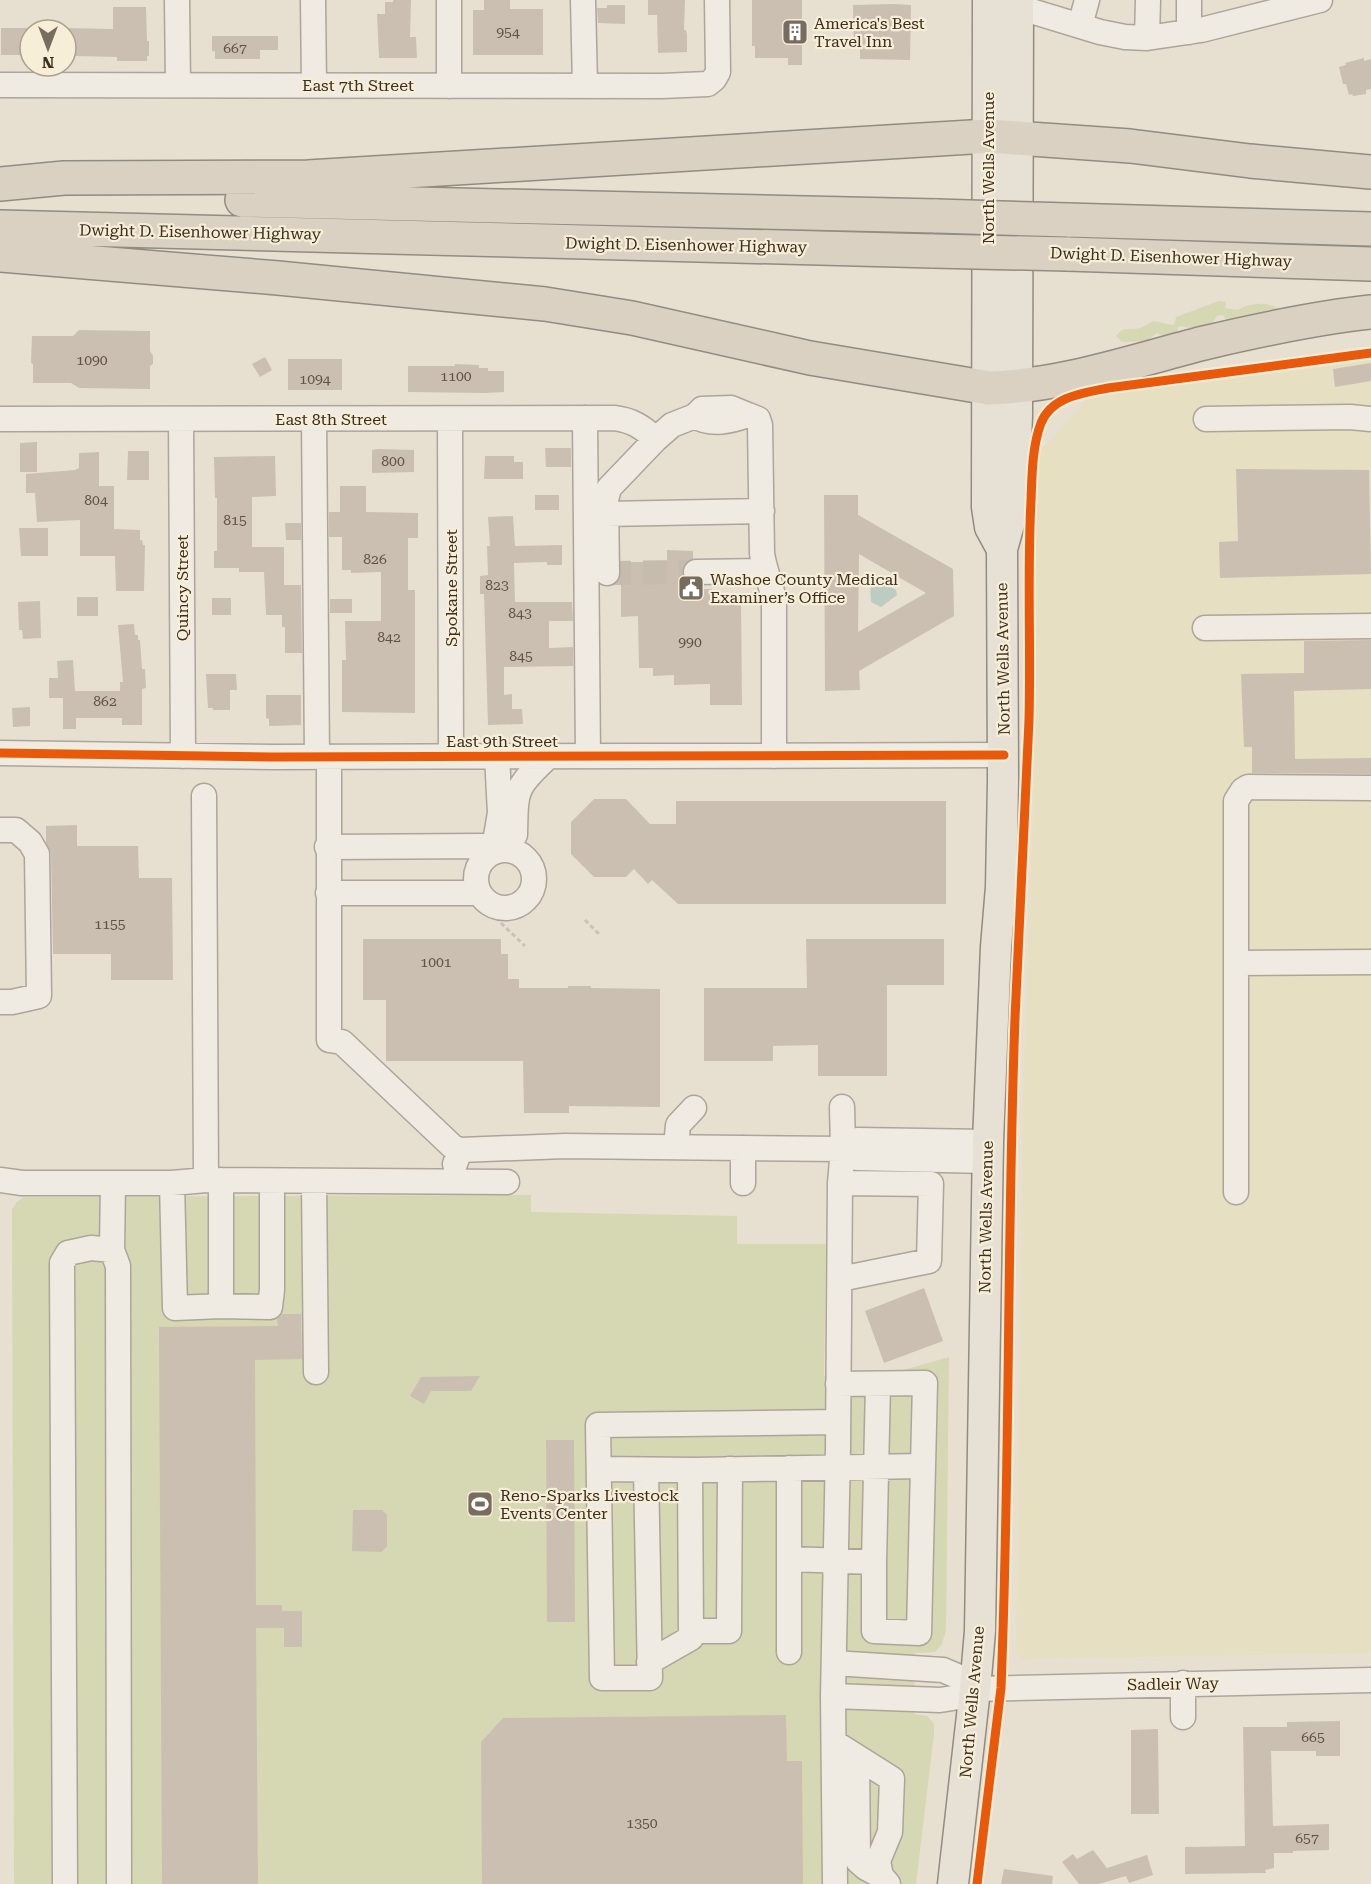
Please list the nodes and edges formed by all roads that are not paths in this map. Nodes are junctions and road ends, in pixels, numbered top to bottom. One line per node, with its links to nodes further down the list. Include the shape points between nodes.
1 (177, 0): 16 (street)
2 (313, 0): 17 (street)
3 (448, 0): 18 (street)
4 (583, 0): 19 (street)
5 (717, 0): 19 (street, East 7th Street, via 718,72 708,84)
6 (988, 0): 20 (main road, North Wells Avenue)
7 (1087, 0): 12 (street)
8 (1148, 0): 14 (street)
9 (1189, 0): 13 (street)
10 (1320, 0): 13 (street)
11 (1018, 4): 12 (street); 20 (main road, North Wells Avenue)
12 (1080, 26): 14 (street)
13 (1189, 32): 14 (street)
14 (1147, 38)
15 (0, 85): 16 (street, East 7th Street)
16 (178, 85): 17 (street, East 7th Street)
17 (314, 85): 18 (street, East 7th Street)
18 (449, 86): 19 (street, East 7th Street)
19 (585, 86)
20 (1002, 136): 21 (highway); 23 (highway, via 308,177 87,178); 29 (main road, North Wells Avenue)
21 (1371, 172)
22 (0, 184): 23 (highway)
23 (33, 188): 24 (highway, Dwight D. Eisenhower Highway); 25 (highway, Dwight D. Eisenhower Highway, bridge)
24 (0, 194)
25 (1371, 229)
26 (13, 242): 27 (highway, Dwight D. Eisenhower Highway, bridge, via 933,251); 29 (highway, via 278,278 545,304 632,318 821,360)
27 (1371, 264)
28 (1371, 312): 29 (highway, via 1265,330 1103,370)
29 (1002, 388): 46 (main road, North Wells Avenue, via 1017,425 1013,510 1002,549)
30 (585, 418): 34 (street, East 8th Street); 37 (street, East 8th Street, via 627,419); 51 (street)
31 (0, 419): 32 (street, East 8th Street)
32 (181, 419): 33 (street, East 8th Street); 47 (street, Quincy Street)
33 (314, 419): 34 (street, East 8th Street); 53 (street)
34 (450, 419): 48 (street, Spokane Street)
35 (1206, 419): 36 (street)
36 (1371, 419)
37 (656, 439): 38 (street, via 672,425 695,416 703,421 731,421 748,415 758,419); 39 (street, via 609,488)
38 (762, 511): 39 (street); 40 (street)
39 (606, 514): 42 (street)
40 (765, 571): 41 (street); 52 (street, via 774,602)
41 (696, 572)
42 (607, 573)
43 (1371, 626): 44 (street)
44 (1206, 628)
45 (0, 753): 47 (street, East 9th Street)
46 (1004, 755): 52 (street, East 9th Street); 70 (main road, North Wells Avenue)
47 (183, 756): 53 (street, East 9th Street)
48 (451, 756): 49 (street, East 9th Street); 53 (street, East 9th Street)
49 (497, 756): 50 (street, East 9th Street); 58 (street, via 500,813 496,836)
50 (549, 756): 51 (street, East 9th Street); 58 (street, via 518,789 515,835)
51 (588, 756): 52 (street, East 9th Street)
52 (774, 756)
53 (323, 757): 57 (street)
54 (1371, 788): 62 (street, via 1242,790 1236,801)
55 (204, 796): 72 (street)
56 (0, 830): 63 (street, via 16,830 37,854 39,996)
57 (327, 847): 58 (street); 59 (street)
58 (505, 848): 60 (street, via 491,853 478,867); 60 (street, via 517,852 531,866 534,876 529,895 513,907 504,908 485,901)
59 (328, 893): 60 (street); 69 (street, via 328,1040 342,1041)
60 (479, 893)
61 (1371, 962): 62 (street)
62 (1237, 963): 81 (street)
63 (0, 1002)
64 (842, 1107): 68 (street)
65 (694, 1108): 66 (street, via 678,1125)
66 (676, 1147): 67 (street); 69 (street)
67 (743, 1148): 68 (street); 79 (street)
68 (843, 1149): 70 (street, via 857,1158); 80 (street)
69 (459, 1150): 77 (street)
70 (987, 1151): 106 (main road, North Wells Avenue, via 980,1619)
71 (0, 1180): 75 (street)
72 (214, 1180): 73 (street); 76 (street); 84 (street)
73 (272, 1180): 74 (street); 84 (street, via 270,1307)
74 (314, 1181): 77 (street); 85 (street)
75 (112, 1182): 76 (street); 82 (street)
76 (172, 1182): 84 (street, via 175,1308)
77 (450, 1182): 78 (street)
78 (507, 1182)
79 (743, 1182)
80 (840, 1183): 83 (street); 83 (street, via 931,1184 929,1261)
81 (1236, 1192)
82 (112, 1250): 112 (street, via 91,1248 68,1253 62,1263); 113 (street, via 118,1266)
83 (840, 1279): 86 (street)
84 (221, 1306)
85 (316, 1372)
86 (838, 1384): 87 (street); 88 (street)
87 (878, 1384): 89 (street, via 925,1383); 90 (street)
88 (838, 1422): 92 (street); 93 (street, via 598,1425)
89 (923, 1466): 90 (street); 99 (street, via 919,1633 874,1631)
90 (876, 1467): 92 (street); 99 (street)
91 (789, 1468): 92 (street); 94 (street); 97 (street)
92 (838, 1468): 98 (street)
93 (599, 1469): 95 (street); 102 (street, via 602,1678 650,1678)
94 (730, 1469): 96 (street); 100 (street, via 729,1631)
95 (646, 1470): 96 (street); 102 (street)
96 (690, 1470): 100 (street)
97 (789, 1559): 98 (street); 101 (street)
98 (836, 1560): 99 (street); 103 (street)
99 (874, 1562)
100 (691, 1631): 102 (street, via 691,1638)
101 (789, 1653)
102 (649, 1662)
103 (834, 1663): 106 (street, via 943,1670); 107 (street)
104 (1371, 1680): 105 (street, Sadleir Way)
105 (1183, 1683): 106 (street, Sadleir Way); 108 (street)
106 (975, 1689): 107 (street, Sadleir Way, via 940,1700); 115 (main road, North Wells Avenue)
107 (833, 1696): 109 (street)
108 (1183, 1717)
109 (835, 1743): 110 (street); 114 (street)
110 (856, 1757): 111 (street, via 858,1861); 111 (street, via 892,1779 890,1832 878,1861)
111 (884, 1880)
112 (65, 1884)
113 (120, 1884)
114 (835, 1884)
115 (953, 1884)

